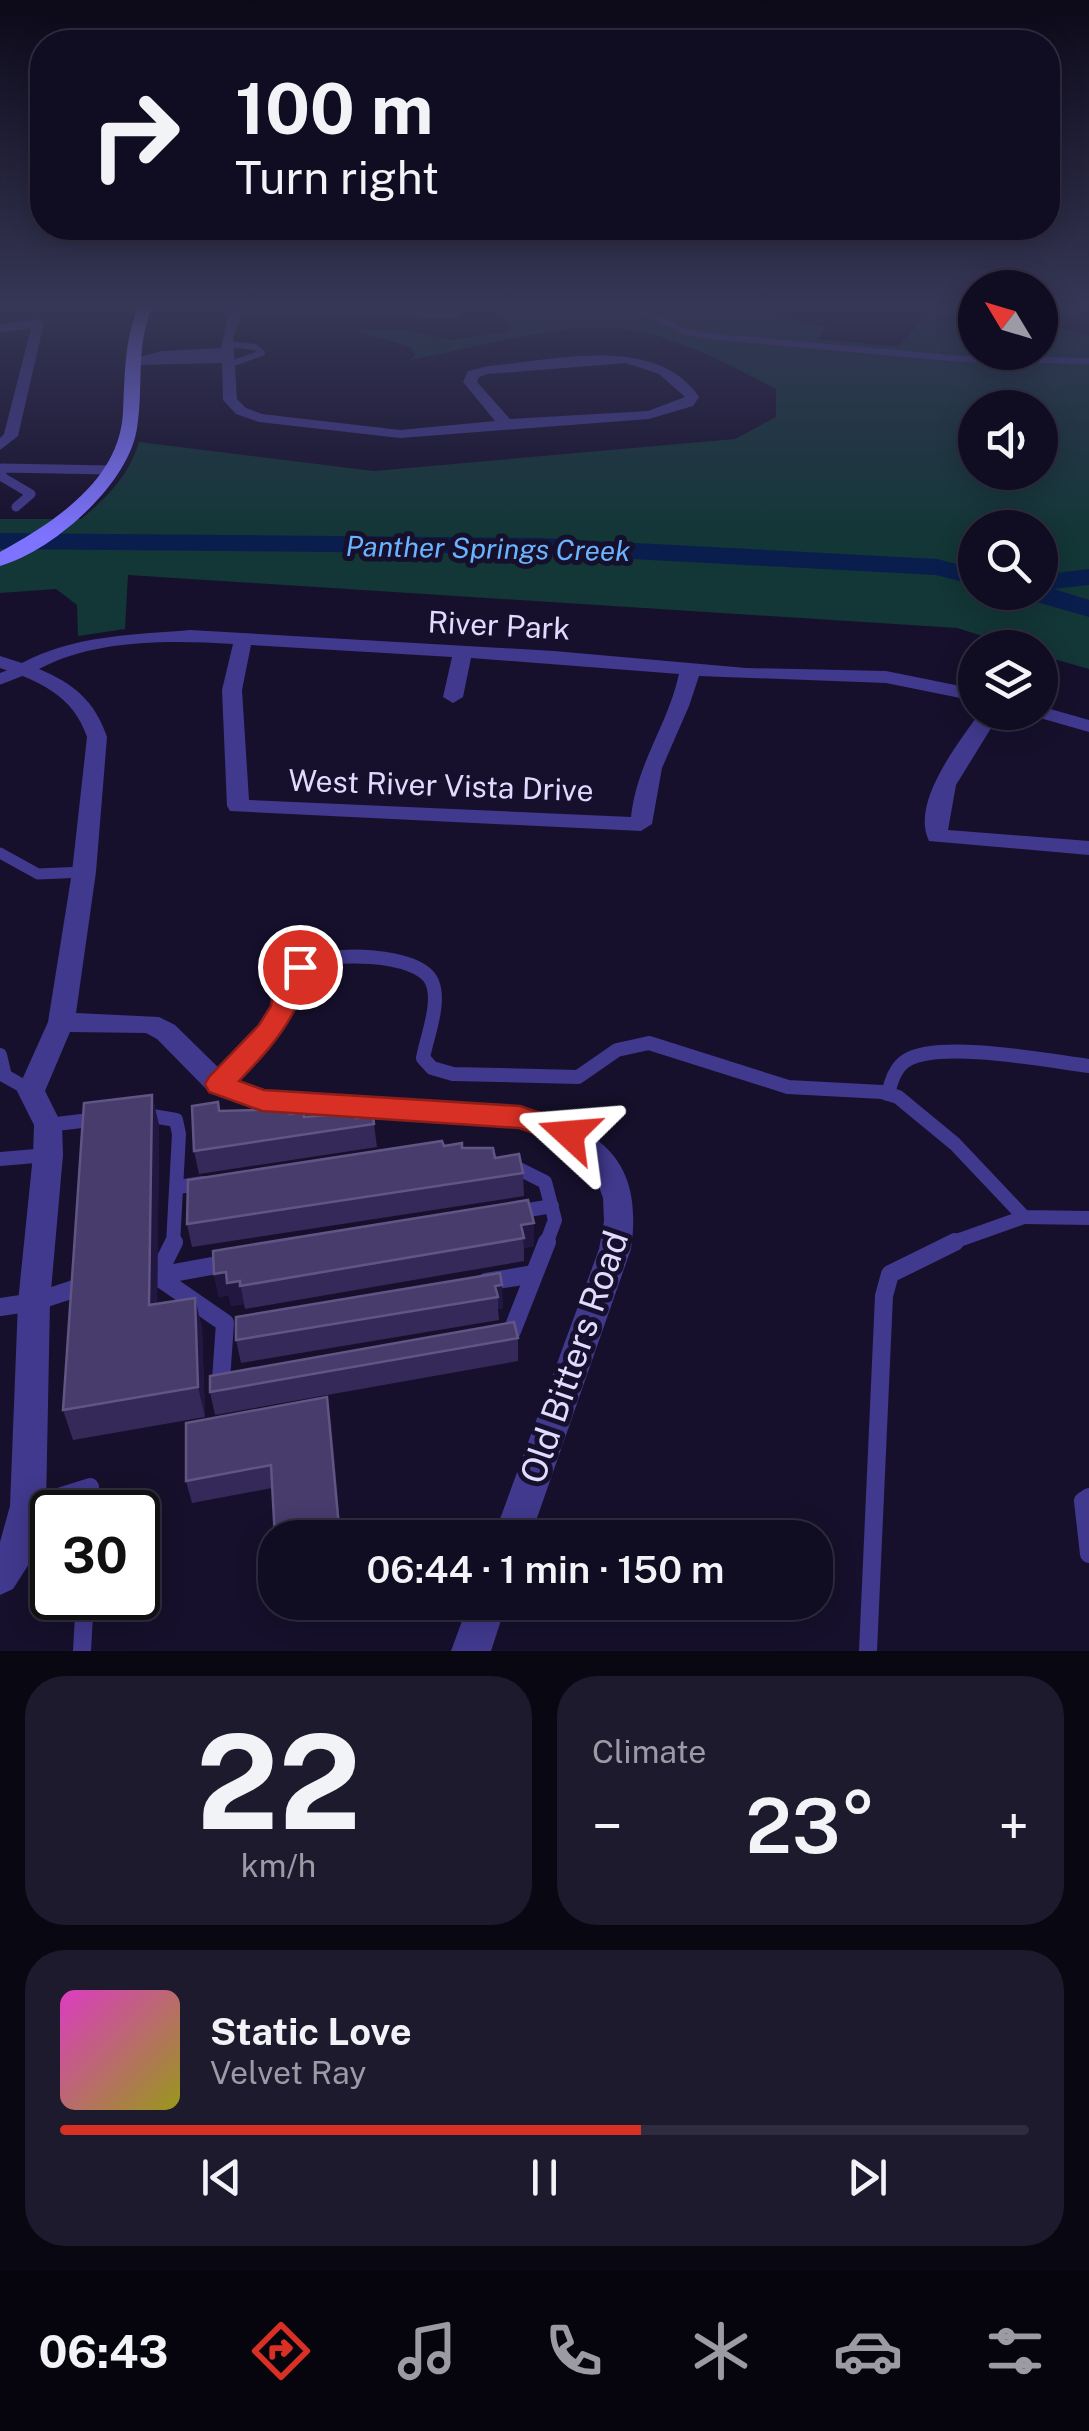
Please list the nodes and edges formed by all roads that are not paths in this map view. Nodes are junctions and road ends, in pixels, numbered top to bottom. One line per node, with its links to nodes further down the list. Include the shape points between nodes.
1 (19, 382): 7 (street, via 11,436)
2 (132, 382): 8 (main road, via 125,446)
3 (229, 382): 6 (street, via 230,400 260,418 400,434)
4 (470, 382): 6 (street)
5 (680, 382): 6 (street, via 692,397 666,413)
6 (506, 424)
7 (0, 446)
8 (111, 470): 9 (lane, via 2,468 2,478 31,494); 10 (main road, via 67,516)
9 (16, 506)
10 (0, 560)
11 (243, 640): 12 (street, River Park); 13 (street, River Park, via 134,638 81,646); 14 (street, West River Vista Drive, via 232,690 238,806 640,824 644,790 685,700)
12 (462, 654): 14 (street, River Park); 16 (street)
13 (8, 670): 22 (street, via 64,687 93,717 97,736)
14 (690, 670): 15 (street, River Park, via 886,677)
15 (958, 692)
16 (453, 697)
17 (1058, 717): 18 (street)
18 (1089, 726)
19 (979, 730): 20 (street, via 941,788 936,836)
20 (1089, 848)
21 (0, 853): 22 (lane, via 38,874)
22 (84, 872): 23 (street)
23 (61, 1022): 26 (street, Old Bitters Road, via 150,1024); 27 (street)
24 (0, 1059): 27 (lane, via 5,1076)
25 (1089, 1066): 28 (lane, via 932,1051 906,1060)
26 (219, 1084): 28 (lane, via 269,1032 300,967 338,957 422,966 432,976 423,1058 452,1074 578,1078 617,1050 649,1043 788,1087); 54 (street, Old Bitters Road, via 262,1101 520,1117 569,1134 614,1174 622,1218 615,1248)
27 (31, 1091): 31 (street)
28 (888, 1094): 39 (lane, via 955,1144)
29 (128, 1116): 36 (lane, via 176,1120)
30 (112, 1117): 31 (lane)
31 (48, 1125): 33 (street)
32 (488, 1154): 37 (lane, via 545,1182)
33 (48, 1155): 34 (lane); 46 (street)
34 (0, 1160)
35 (217, 1182): 36 (lane)
36 (178, 1187): 43 (lane, via 176,1238)
37 (552, 1206): 38 (lane); 42 (lane, via 555,1220)
38 (496, 1216)
39 (1024, 1217): 40 (lane); 61 (lane, via 998,1233 936,1248 890,1274)
40 (1089, 1218)
41 (251, 1259): 43 (lane)
42 (534, 1274): 44 (lane); 50 (lane, via 512,1331)
43 (157, 1276): 49 (lane)
44 (476, 1284)
45 (82, 1286): 46 (lane)
46 (34, 1302): 47 (lane); 53 (street)
47 (0, 1307)
48 (244, 1320): 49 (lane)
49 (224, 1323): 51 (lane, via 221,1380)
50 (492, 1334)
51 (241, 1377)
52 (1089, 1498): 55 (lane)
53 (28, 1506): 56 (street, via 16,1551)
54 (518, 1520)
55 (1089, 1554)
56 (0, 1576)
57 (84, 1620): 59 (lane)
58 (482, 1620): 60 (street)
59 (82, 1651)
60 (471, 1651)
61 (868, 1651)

